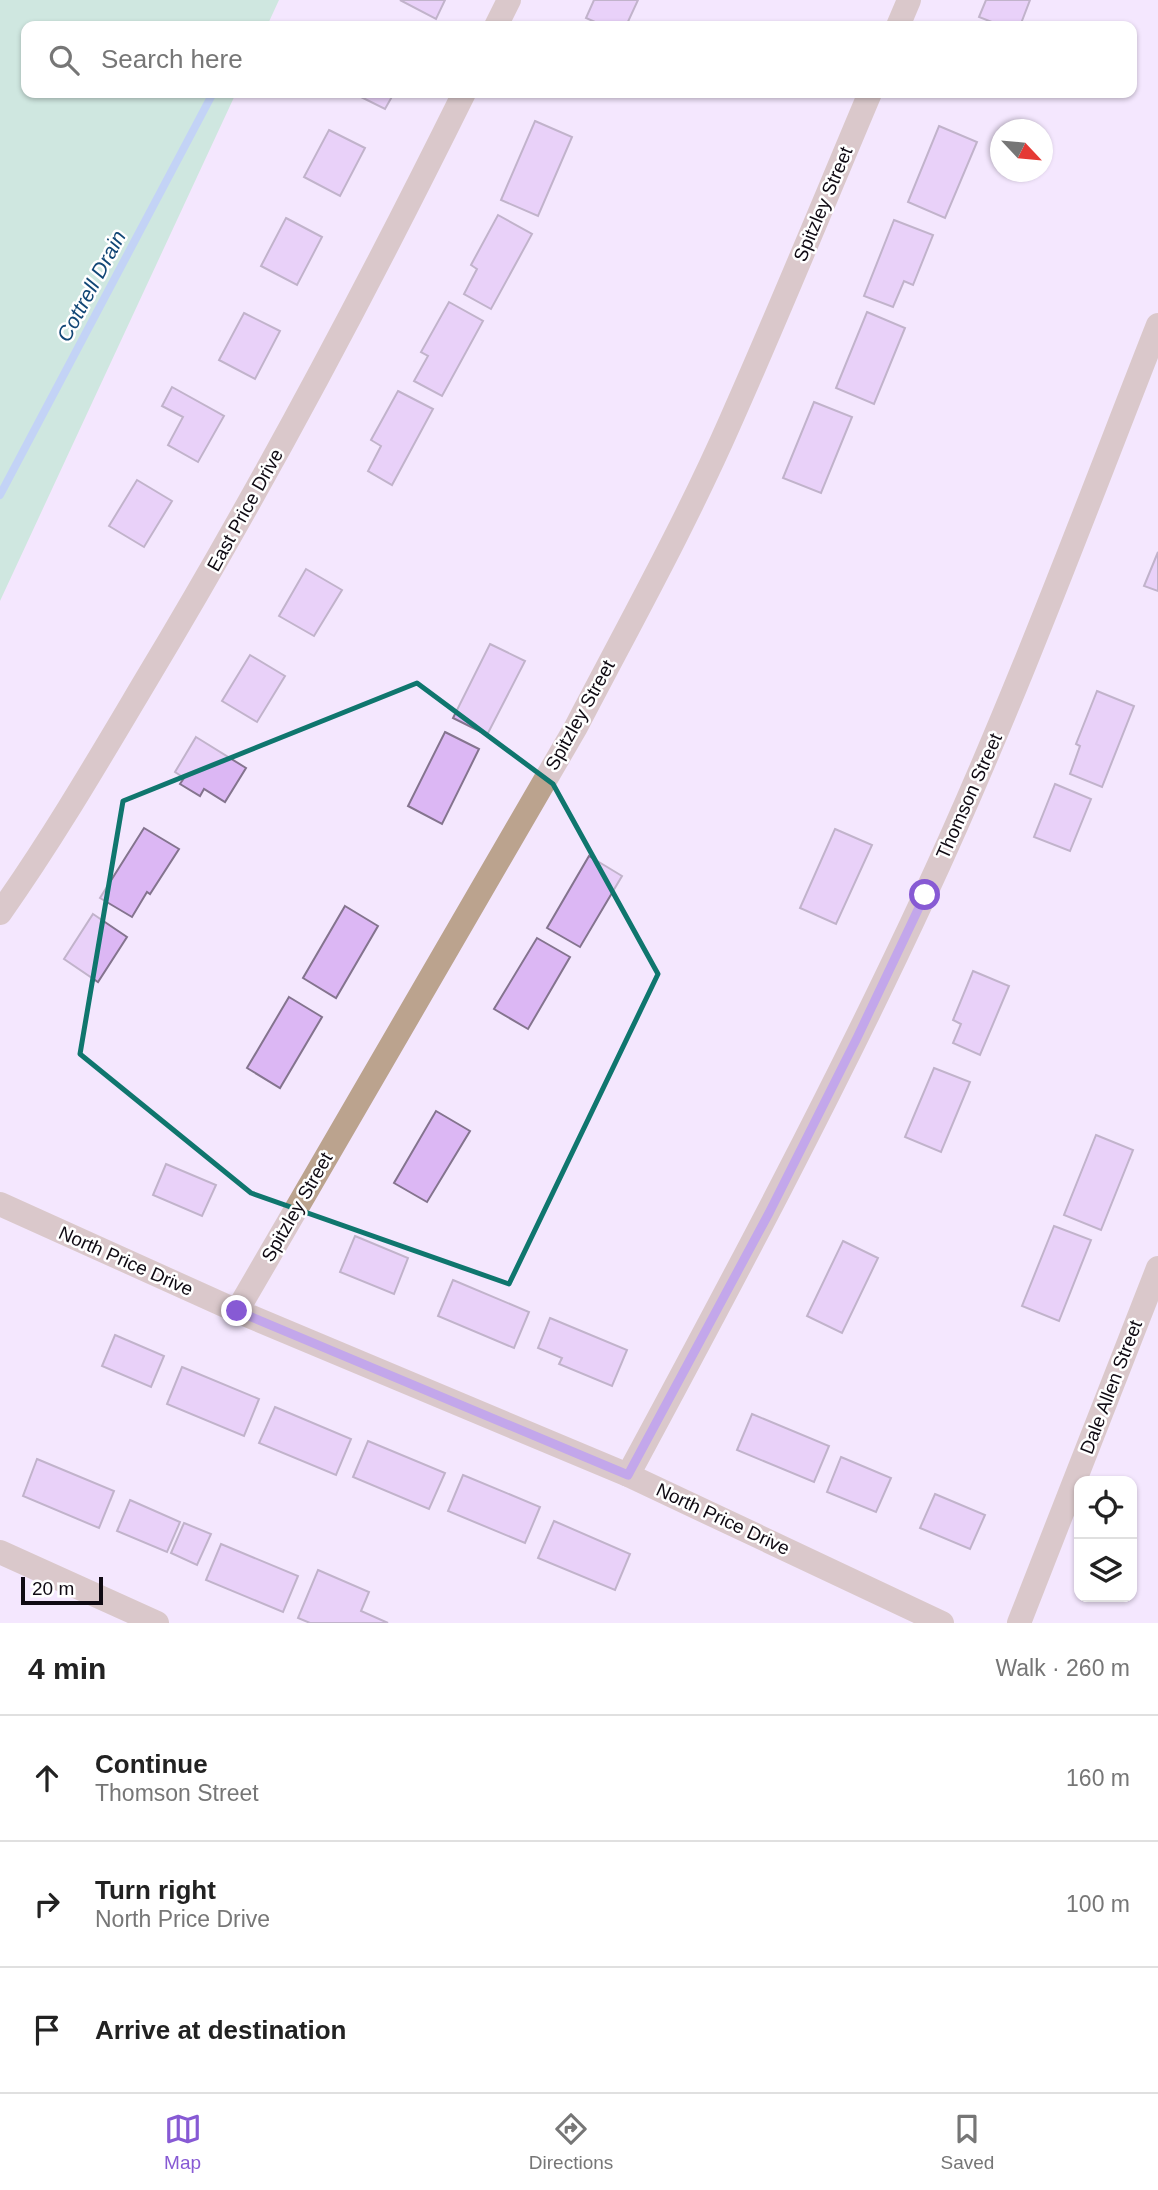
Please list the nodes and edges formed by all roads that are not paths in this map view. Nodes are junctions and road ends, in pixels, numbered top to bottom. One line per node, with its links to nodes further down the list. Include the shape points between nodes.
1 (509, 0): 3 (street)
2 (909, 0): 4 (street)
3 (498, 21)
4 (900, 21)
5 (462, 98): 8 (street, East Price Drive, via 311,392 212,570 39,859)
6 (868, 98): 11 (street, Spitzley Street, via 688,512 576,727)
7 (1158, 325): 12 (street, Thomson Street, via 1005,713 925,895 769,1213)
8 (0, 913)
9 (0, 1204): 11 (street, North Price Drive)
10 (1158, 1268): 16 (street, Dale Allen Street)
11 (237, 1311): 12 (street, North Price Drive)
12 (628, 1475): 15 (street, North Price Drive)
13 (0, 1552): 14 (street)
14 (157, 1623)
15 (942, 1623)
16 (1019, 1623)

